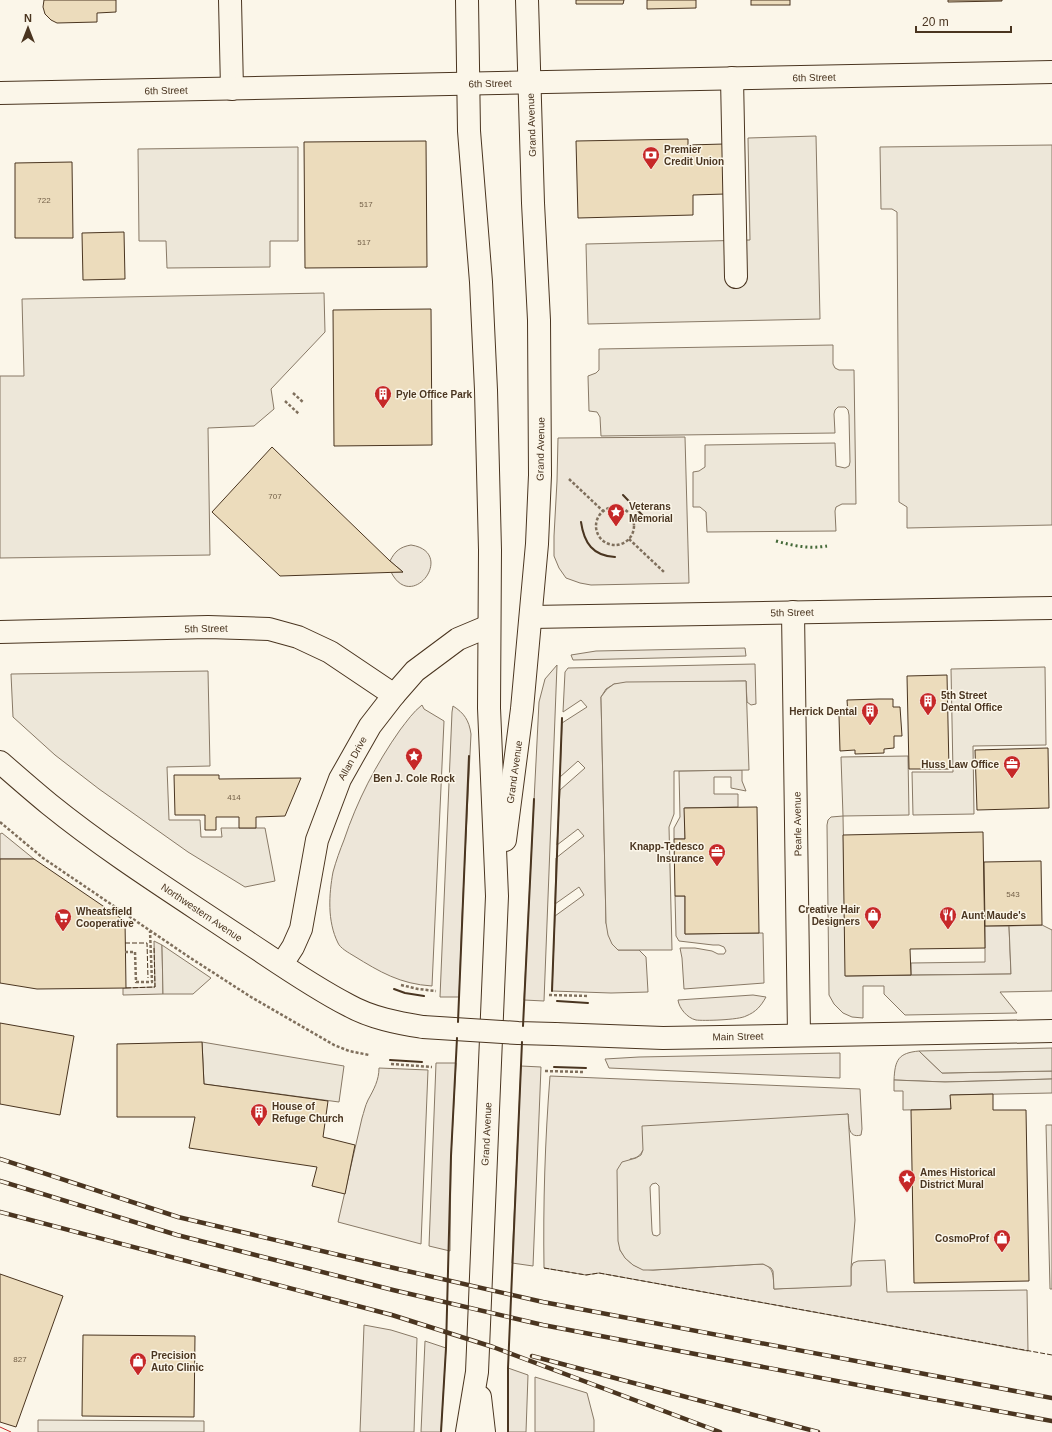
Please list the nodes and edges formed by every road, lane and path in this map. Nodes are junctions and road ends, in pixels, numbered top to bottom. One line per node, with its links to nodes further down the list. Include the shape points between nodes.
1 (230, 0): 8 (main road)
2 (467, 0): 7 (main road, Grand Avenue)
3 (527, 0): 6 (main road, Grand Avenue)
4 (1052, 72): 5 (main road, 6th Street)
5 (732, 78): 6 (main road, 6th Street); 10 (main road)
6 (529, 82): 7 (main road, 6th Street); 21 (main road, Grand Avenue, via 541,370 540,475)
7 (468, 83): 8 (main road, 6th Street); 22 (main road, Grand Avenue, via 486,390)
8 (232, 88): 9 (main road, 6th Street)
9 (0, 93)
10 (736, 276)
11 (293, 393): 13 (path)
12 (285, 401): 14 (path)
13 (304, 403)
14 (299, 414)
15 (569, 479): 16 (path)
16 (603, 511): 17 (path, via 615,507 631,515 634,527); 17 (path, via 596,522 597,534 601,539 612,545)
17 (629, 539): 18 (path)
18 (665, 573)
19 (1052, 608): 20 (main road, 5th Street)
20 (793, 612): 21 (main road, 5th Street); 37 (main road, Pearle Avenue)
21 (531, 617): 27 (main road, Grand Avenue, via 522,709)
22 (489, 626): 24 (main road, Allan Drive, via 458,639 415,671); 27 (main road, Grand Avenue, via 489,708)
23 (0, 632): 24 (main road, 5th Street, via 208,627 269,629 298,637 330,652)
24 (394, 695): 30 (main road, Allan Drive, via 370,726 340,779 317,840 301,928)
25 (0, 762): 30 (main road, Northwestern Avenue, via 49,804 122,858)
26 (0, 822): 28 (path, via 43,858)
27 (497, 896): 43 (main road, Grand Avenue)
28 (150, 931): 29 (path, via 152,982 136,982 135,952); 38 (path, via 305,1029 349,1051)
29 (126, 952)
30 (282, 964): 35 (main road, Northwestern Avenue, via 349,1006 388,1020)
31 (401, 985): 32 (path, via 418,990)
32 (436, 990)
33 (549, 995): 34 (path)
34 (589, 996)
35 (423, 1027): 37 (main road, Main Street, bridge, via 510,1033 663,1038)
36 (1052, 1031): 37 (main road, Main Street)
37 (799, 1035)
38 (369, 1055)
39 (391, 1064): 40 (path)
40 (432, 1067)
41 (545, 1071): 42 (path)
42 (584, 1072)
43 (477, 1372): 44 (main road, Grand Avenue); 45 (main road, Grand Avenue)
44 (466, 1432)
45 (484, 1432)

